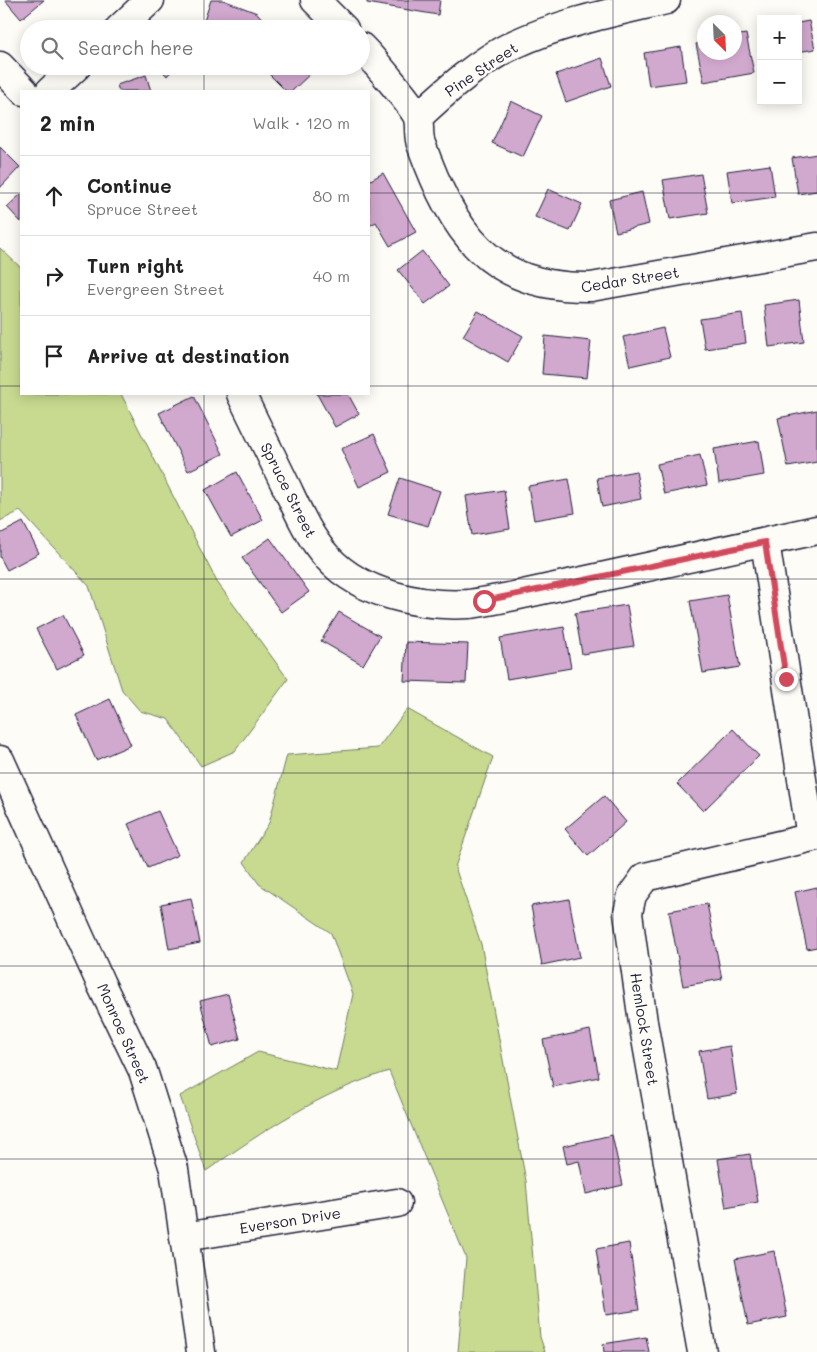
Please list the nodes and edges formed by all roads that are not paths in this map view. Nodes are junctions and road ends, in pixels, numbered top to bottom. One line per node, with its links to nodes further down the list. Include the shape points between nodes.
1 (150, 0): 4 (street)
2 (316, 0): 5 (street)
3 (666, 0): 11 (street, Pine Street, via 575,21 514,44 458,80)
4 (128, 20)
5 (335, 20)
6 (370, 58): 11 (street)
7 (0, 66): 9 (street)
8 (68, 75): 10 (street)
9 (23, 90)
10 (51, 90)
11 (418, 117): 12 (street, Cedar Street, via 420,142 450,213 465,236 487,257 512,273 540,283 566,288 591,287)
12 (817, 247)
13 (241, 395): 15 (street, Spruce Street, via 310,536 329,559 353,578 378,590 433,603 469,604)
14 (817, 530): 15 (street, Spruce Street)
15 (765, 542): 17 (street)
16 (0, 760): 19 (street, Monroe Street, via 143,1072 174,1168)
17 (814, 836): 21 (street, Hemlock Street, via 645,877 632,894 628,913 643,1022)
18 (397, 1203): 19 (street, Everson Drive)
19 (184, 1237): 20 (street, Monroe Street)
20 (201, 1352)
21 (702, 1352)

